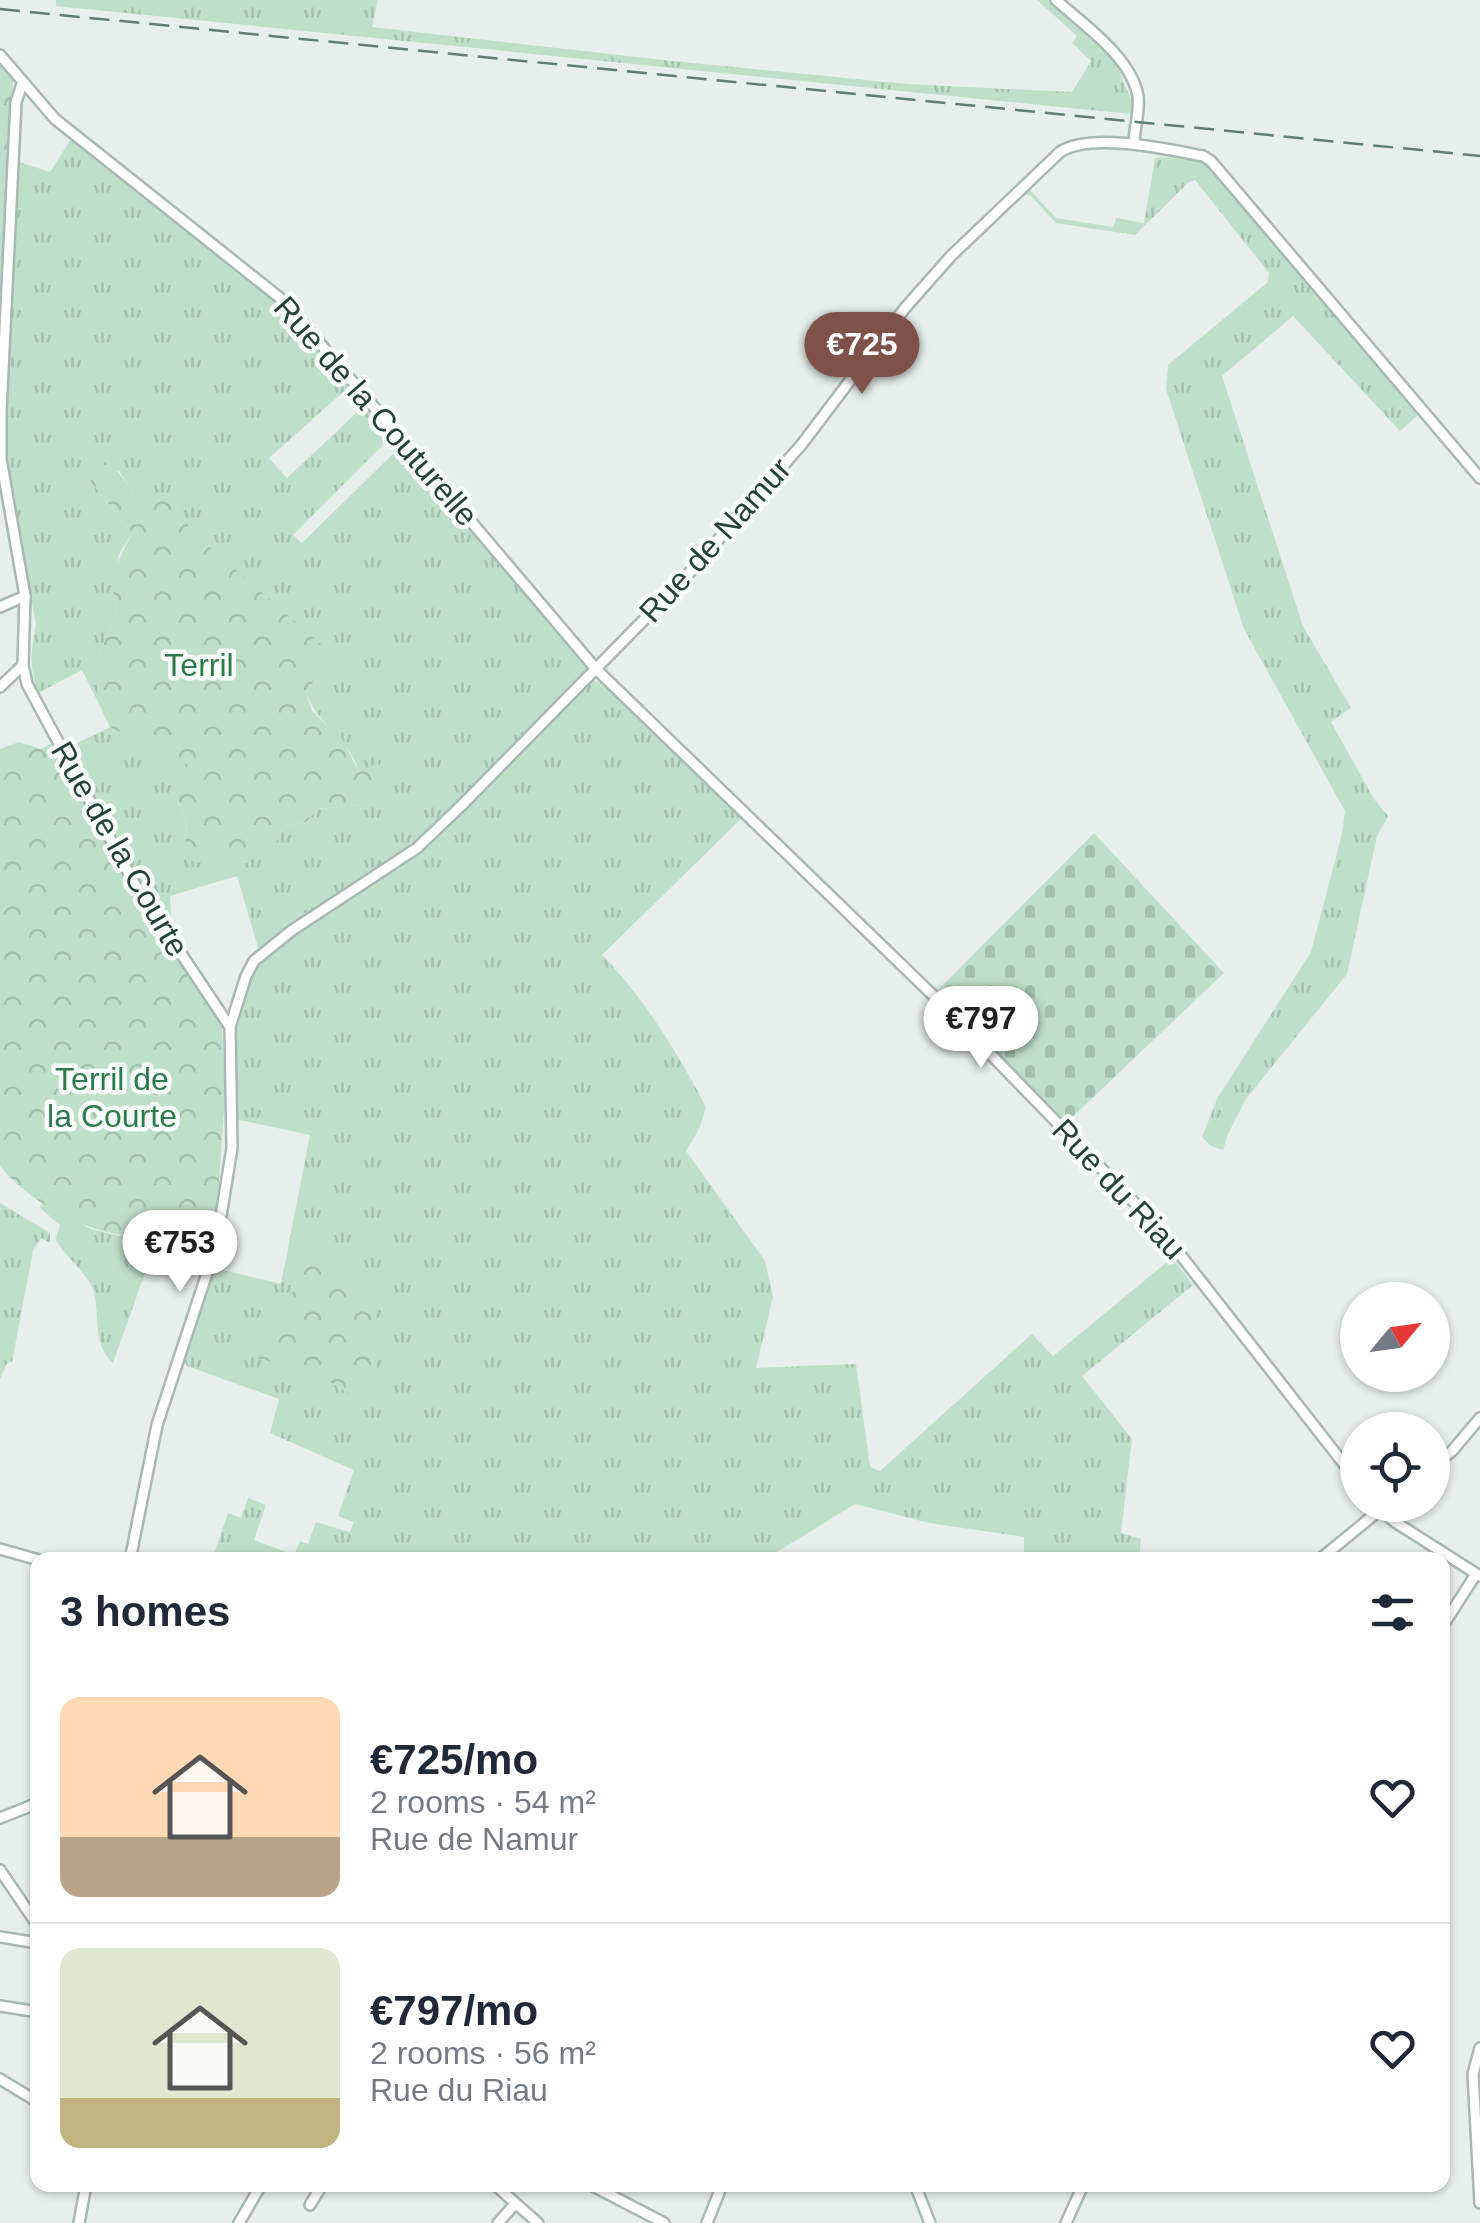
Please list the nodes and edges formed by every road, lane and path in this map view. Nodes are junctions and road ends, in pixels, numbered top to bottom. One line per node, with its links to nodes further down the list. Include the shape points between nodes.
1 (1056, 0): 4 (street, via 1130,74 1138,98)
2 (0, 56): 3 (street, Rue de la Couturelle)
3 (22, 84): 6 (street, Rue de la Courte, via 1,411 3,481); 9 (street, Rue de la Couturelle, via 55,119 285,302)
4 (1134, 144): 5 (street, Rue de Namur, via 1203,156 1218,168); 9 (street, Rue de Namur, via 1068,147 974,233 905,308 768,485)
5 (1480, 478)
6 (25, 596): 7 (street); 8 (street, Rue de la Courte)
7 (0, 607)
8 (23, 665): 10 (street); 11 (street, Rue de la Courte, via 36,705 134,882)
9 (596, 669): 11 (street, Rue de Namur, via 417,848 254,961); 14 (street, Rue du Riau, via 958,1020 1161,1230)
10 (0, 686)
11 (230, 1027): 18 (street, via 232,1148 222,1216 157,1426)
12 (1480, 1418): 13 (street)
13 (1450, 1453)
14 (1340, 1459)
15 (1364, 1522): 19 (street)
16 (1402, 1522): 20 (street)
17 (0, 1550): 22 (street)
18 (132, 1552)
19 (1331, 1552)
20 (1445, 1552)
21 (1450, 1556): 23 (street)
22 (30, 1558)
23 (1478, 1575): 24 (street)
24 (1450, 1615)
25 (30, 1807): 26 (street)
26 (0, 1818)
27 (0, 1870): 28 (street)
28 (30, 1914)
29 (0, 1937): 30 (street)
30 (30, 1942)
31 (0, 2006): 32 (street)
32 (30, 2011)
33 (1480, 2048): 44 (street, via 1473,2074)
34 (0, 2079): 35 (street)
35 (30, 2097)
36 (85, 2192): 47 (street)
37 (257, 2192): 48 (street)
38 (318, 2192): 46 (street)
39 (502, 2192): 45 (street)
40 (604, 2192): 51 (street)
41 (719, 2192): 52 (street)
42 (918, 2192): 53 (street)
43 (1079, 2192): 54 (street)
44 (1480, 2202)
45 (515, 2204): 49 (street); 50 (street)
46 (310, 2205)
47 (79, 2223)
48 (239, 2223)
49 (498, 2223)
50 (538, 2223)
51 (664, 2223)
52 (708, 2223)
53 (930, 2223)
54 (1066, 2223)

